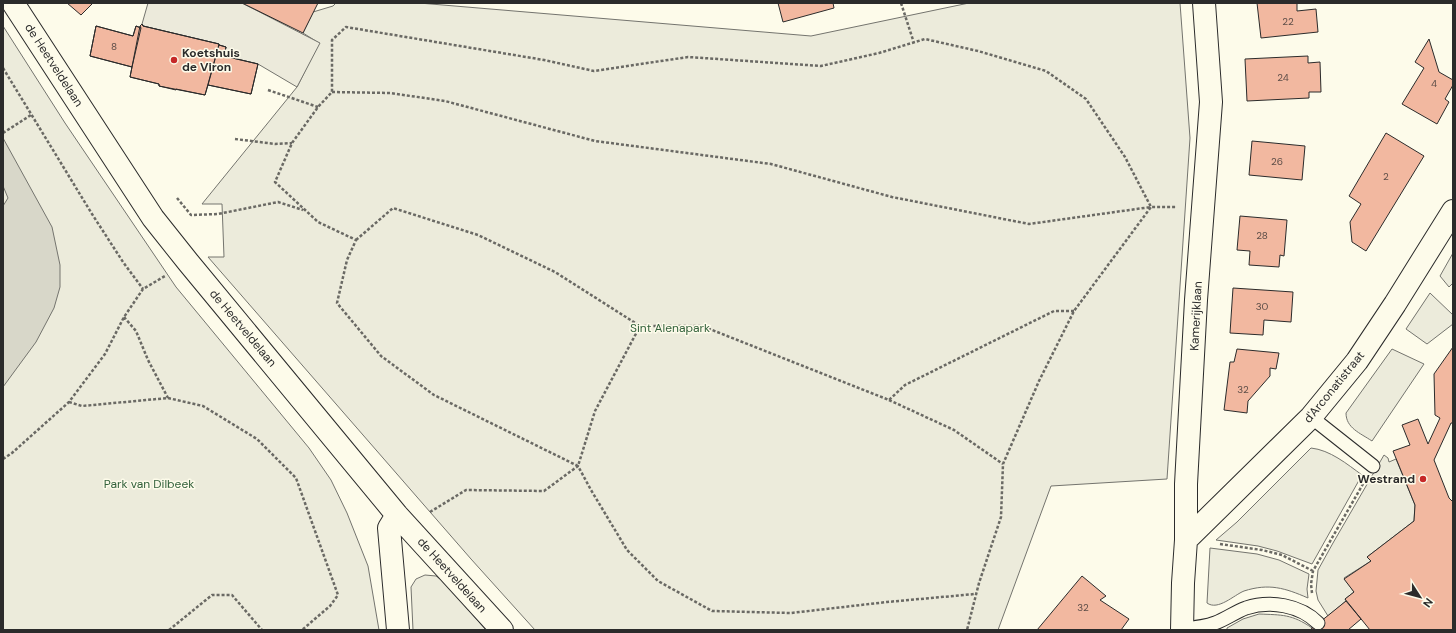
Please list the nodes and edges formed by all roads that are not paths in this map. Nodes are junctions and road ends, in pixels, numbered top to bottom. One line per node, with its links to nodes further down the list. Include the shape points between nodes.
1 (13, 3): 6 (street, de Heetveldelaan, via 153,218)
2 (1204, 3): 7 (street, Kamerijklaan, via 1211,102 1195,315 1186,484)
3 (1453, 211): 4 (street, d'Arconatistraat, via 1396,304 1357,361)
4 (1310, 417): 5 (lane); 7 (street, d'Arconatistraat)
5 (1372, 466)
6 (404, 523): 9 (street, via 389,528); 10 (street, de Heetveldelaan)
7 (1186, 540): 11 (street, Kamerijklaan, via 1182,583)
8 (1318, 623): 11 (lane, via 1292,608 1274,604 1257,605 1217,623)
9 (398, 630)
10 (502, 630)
11 (1182, 630)

